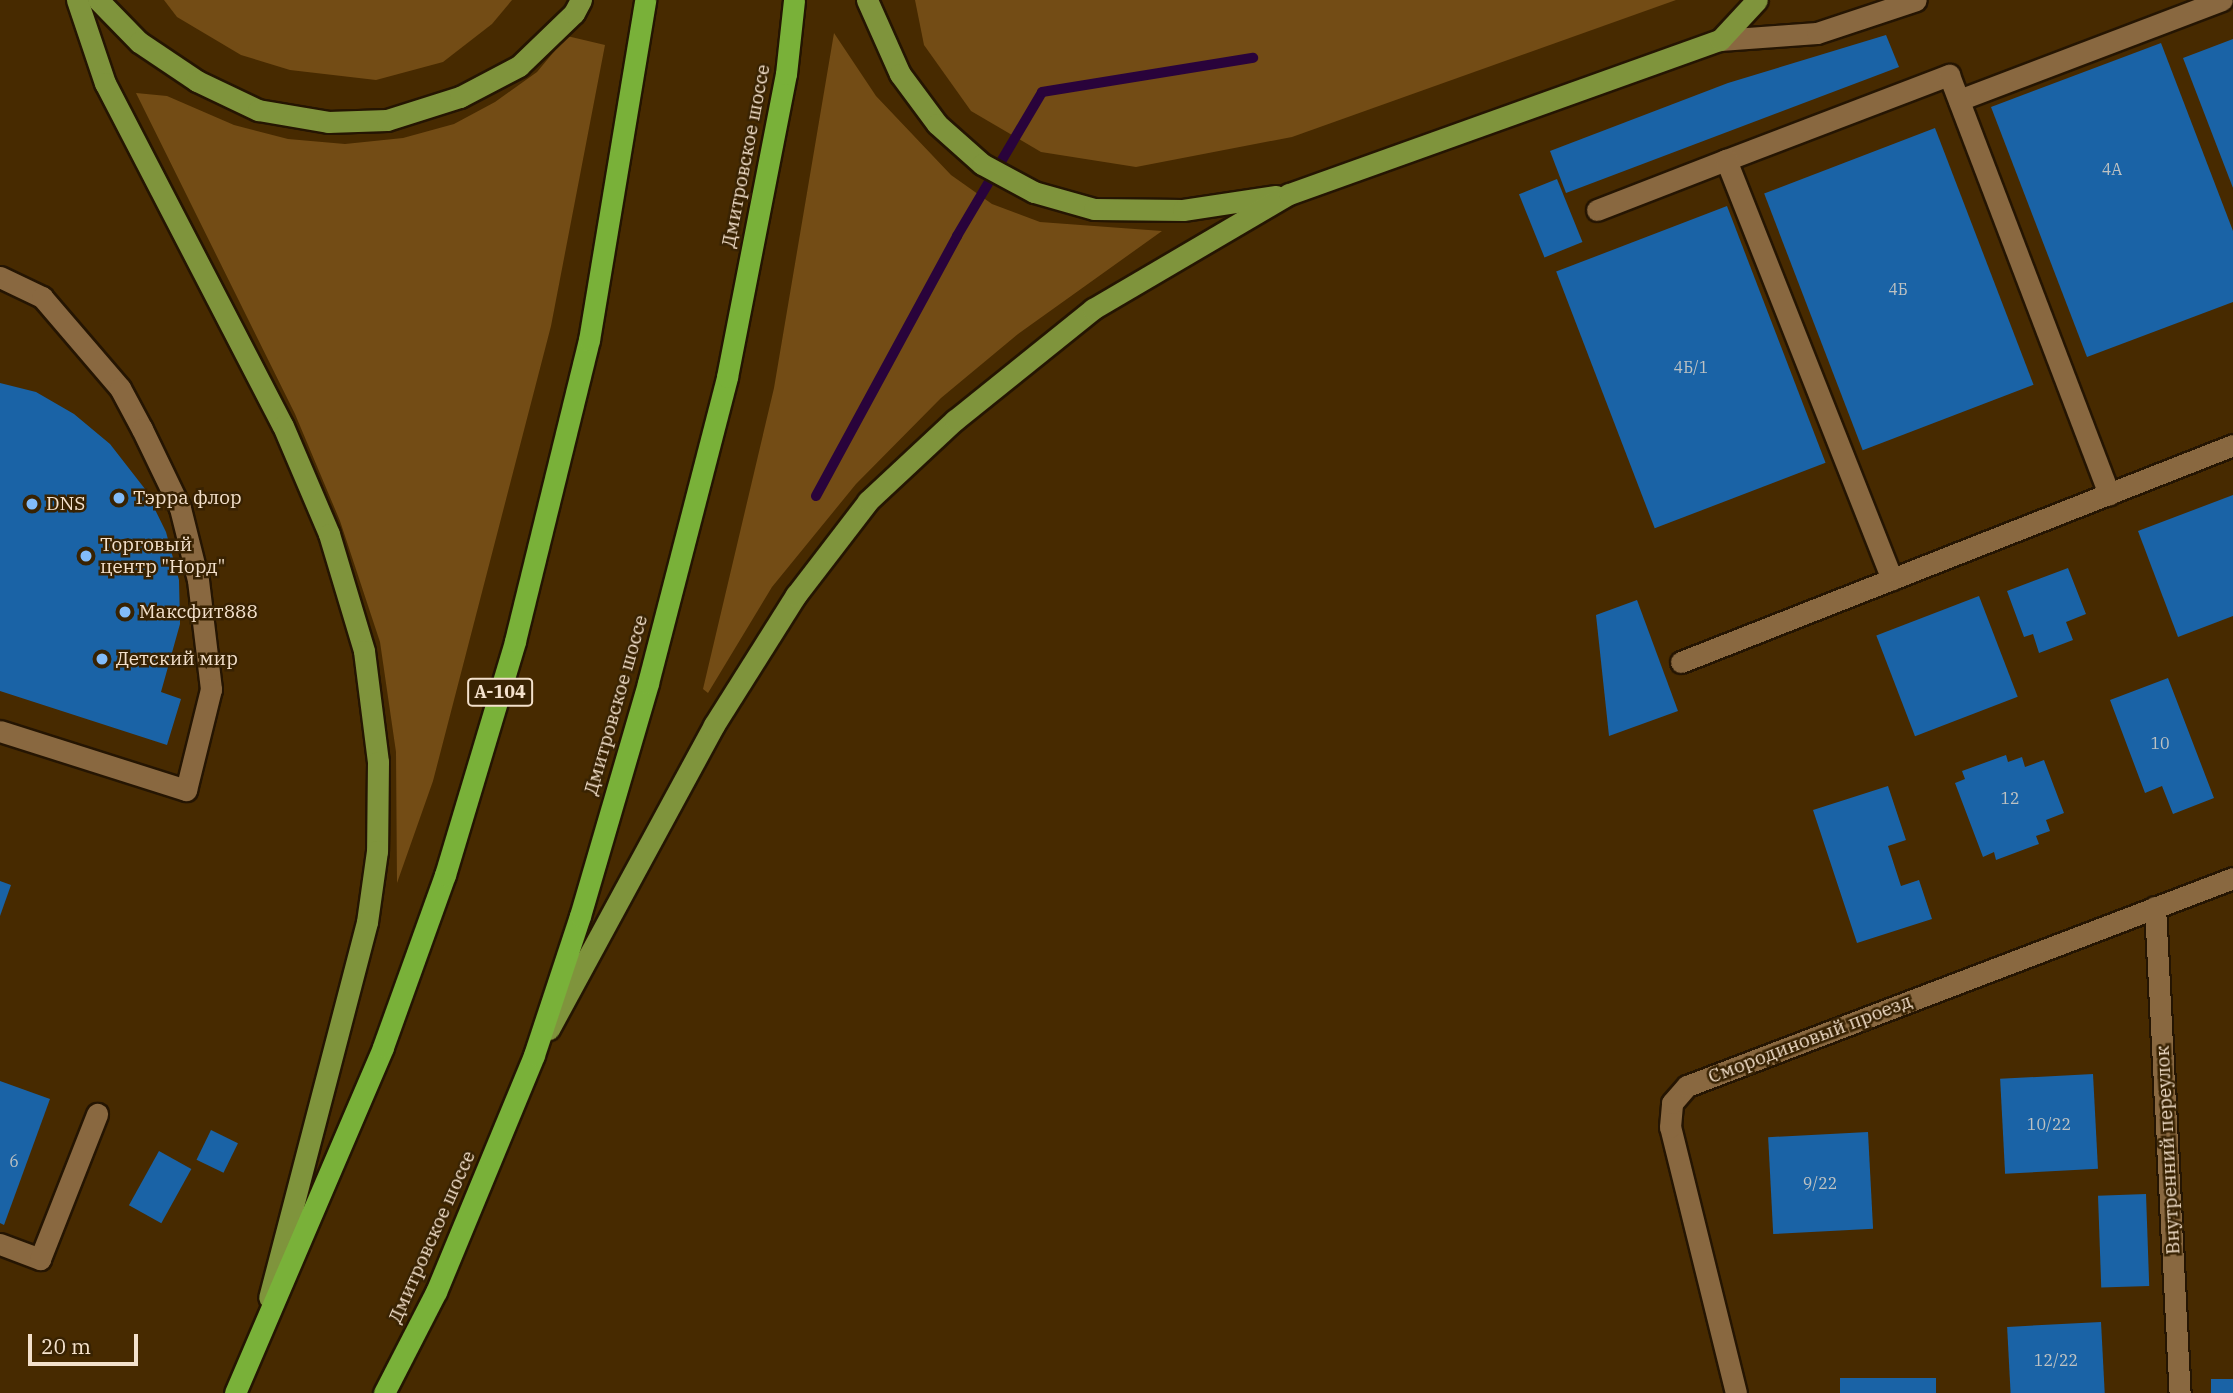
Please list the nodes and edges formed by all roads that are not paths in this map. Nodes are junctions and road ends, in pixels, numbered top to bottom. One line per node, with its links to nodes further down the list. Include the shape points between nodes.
1 (77, 0): 26 (main road, А-104, via 105,83 283,426 329,534 364,651 379,762 377,851 367,922)
2 (98, 0): 3 (main road, via 139,42 197,81 258,110 328,122 387,120 460,97 519,66 574,13)
3 (581, 0)
4 (645, 0): 26 (highway, А-104, via 589,340 515,641 445,875 383,1047)
5 (794, 0): 23 (highway, Дмитровское шоссе, via 786,74 727,377 644,696)
6 (867, 0): 13 (main road, via 900,74 937,124 982,164 1034,192 1094,209 1182,209)
7 (1758, 0): 10 (main road)
8 (1916, 0): 10 (street, via 1817,33)
9 (2222, 0): 11 (street)
10 (1720, 40): 13 (main road)
11 (1959, 100): 12 (street, via 1950,75); 17 (street)
12 (1726, 160): 14 (street); 18 (street)
13 (1289, 194): 23 (main road, via 1093,309 955,420 868,502 796,595 714,725)
14 (1597, 210)
15 (0, 277): 20 (street, via 43,297 120,388 142,429 183,520 198,580 211,689 186,790)
16 (2233, 445): 17 (street)
17 (2109, 494): 18 (street)
18 (1892, 579): 19 (street)
19 (1681, 662)
20 (0, 731)
21 (2233, 878): 22 (street, Смородиновый проезд)
22 (2155, 907): 29 (street, Смородиновый проезд, via 1687,1086 1672,1103 1670,1128); 30 (street, Внутренний переулок)
23 (534, 1055): 28 (highway, Дмитровское шоссе, via 436,1292)
24 (97, 1114): 25 (street, via 40,1259)
25 (0, 1244)
26 (254, 1355): 27 (highway, А-104)
27 (235, 1393)
28 (384, 1393)
29 (1736, 1393)
30 (2180, 1393)

